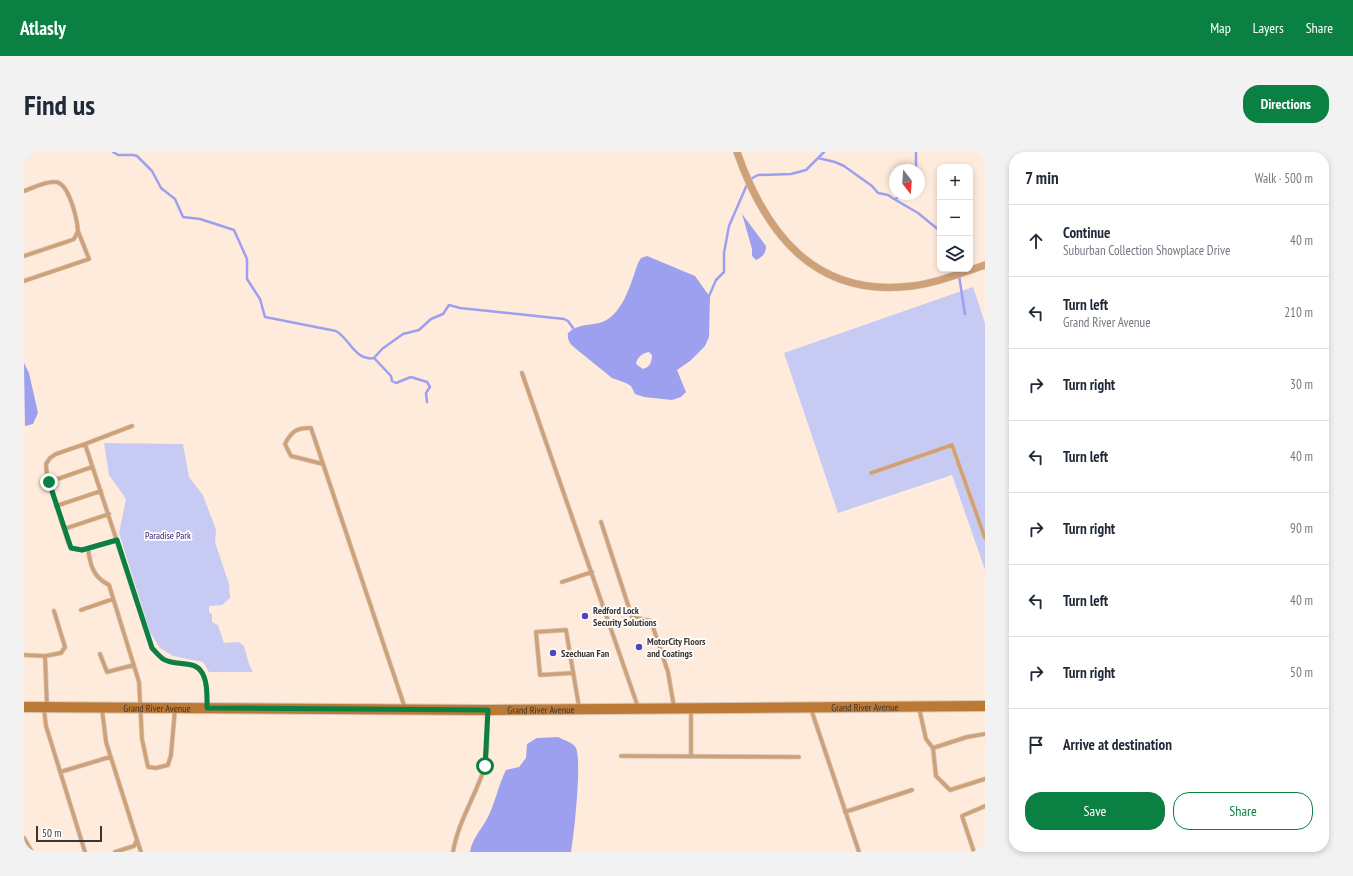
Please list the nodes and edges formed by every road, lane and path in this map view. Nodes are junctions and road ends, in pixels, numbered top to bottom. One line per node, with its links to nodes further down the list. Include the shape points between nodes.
1 (737, 152): 5 (street, via 766,216 782,238 803,259 828,273 865,287 912,286)
2 (24, 191): 3 (lane, via 54,181 62,184 68,194)
3 (78, 231): 4 (lane, via 74,239); 6 (lane, via 89,259)
4 (24, 256)
5 (985, 264)
6 (24, 281)
7 (522, 373): 22 (lane)
8 (132, 426): 9 (lane)
9 (85, 444): 11 (lane); 13 (lane, via 50,458 46,464)
10 (323, 464): 10 (lane, via 311,428 296,429 289,435 284,444 291,456); 45 (lane)
11 (92, 467): 13 (lane); 14 (lane)
12 (871, 474): 19 (lane, via 952,445)
13 (49, 482): 15 (lane)
14 (101, 491): 15 (lane); 16 (lane)
15 (56, 506): 18 (lane)
16 (109, 514): 18 (lane); 20 (lane)
17 (601, 522): 36 (lane, via 632,617 651,621 668,672)
18 (64, 529): 21 (lane, via 71,548)
19 (985, 538)
20 (117, 540): 21 (lane); 42 (lane, via 152,648 164,660 188,663 201,671 206,685)
21 (88, 548): 24 (lane, via 93,572 109,585)
22 (592, 572): 23 (lane); 44 (lane)
23 (562, 582)
24 (113, 599): 25 (lane); 30 (lane)
25 (81, 610)
26 (54, 611): 29 (lane, via 65,647 61,653)
27 (100, 654): 30 (lane, via 107,672)
28 (24, 655): 29 (lane)
29 (45, 656): 35 (lane)
30 (134, 665): 40 (lane, via 139,682)
31 (573, 673): 31 (lane, via 566,630 536,632 540,675); 43 (lane)
32 (919, 706): 33 (main road, Grand River Avenue); 38 (main road, Grand River Avenue); 48 (lane, via 926,739)
33 (985, 706)
34 (24, 707): 35 (main road, Grand River Avenue)
35 (45, 707): 39 (main road, Grand River Avenue); 53 (lane, via 46,726)
36 (674, 707): 37 (main road, Grand River Avenue); 44 (main road, Grand River Avenue)
37 (691, 707): 38 (main road, Grand River Avenue); 51 (lane)
38 (810, 707): 57 (lane)
39 (102, 708): 40 (main road, Grand River Avenue); 49 (lane)
40 (140, 708): 41 (main road, Grand River Avenue); 41 (lane, via 144,755 148,767 156,768 168,765)
41 (175, 708): 42 (main road, Grand River Avenue)
42 (207, 708): 45 (main road, Grand River Avenue)
43 (579, 708): 44 (main road, Grand River Avenue); 46 (main road, Grand River Avenue)
44 (638, 708)
45 (405, 709): 46 (main road, Grand River Avenue)
46 (488, 710): 64 (lane, via 485,766 478,788 462,820)
47 (985, 734): 48 (lane)
48 (933, 748): 54 (lane, via 936,776 950,790)
49 (110, 756): 53 (lane); 59 (lane)
50 (621, 756): 51 (lane)
51 (691, 756): 52 (lane)
52 (799, 757)
53 (60, 772): 61 (lane)
54 (985, 779)
55 (912, 790): 57 (lane)
56 (985, 806): 66 (lane, via 962,816)
57 (845, 812): 65 (lane)
58 (24, 838): 60 (lane)
59 (137, 840): 62 (lane, via 134,846); 63 (lane)
60 (32, 852)
61 (85, 852)
62 (115, 852)
63 (141, 852)
64 (453, 852)
65 (859, 852)
66 (974, 852)

